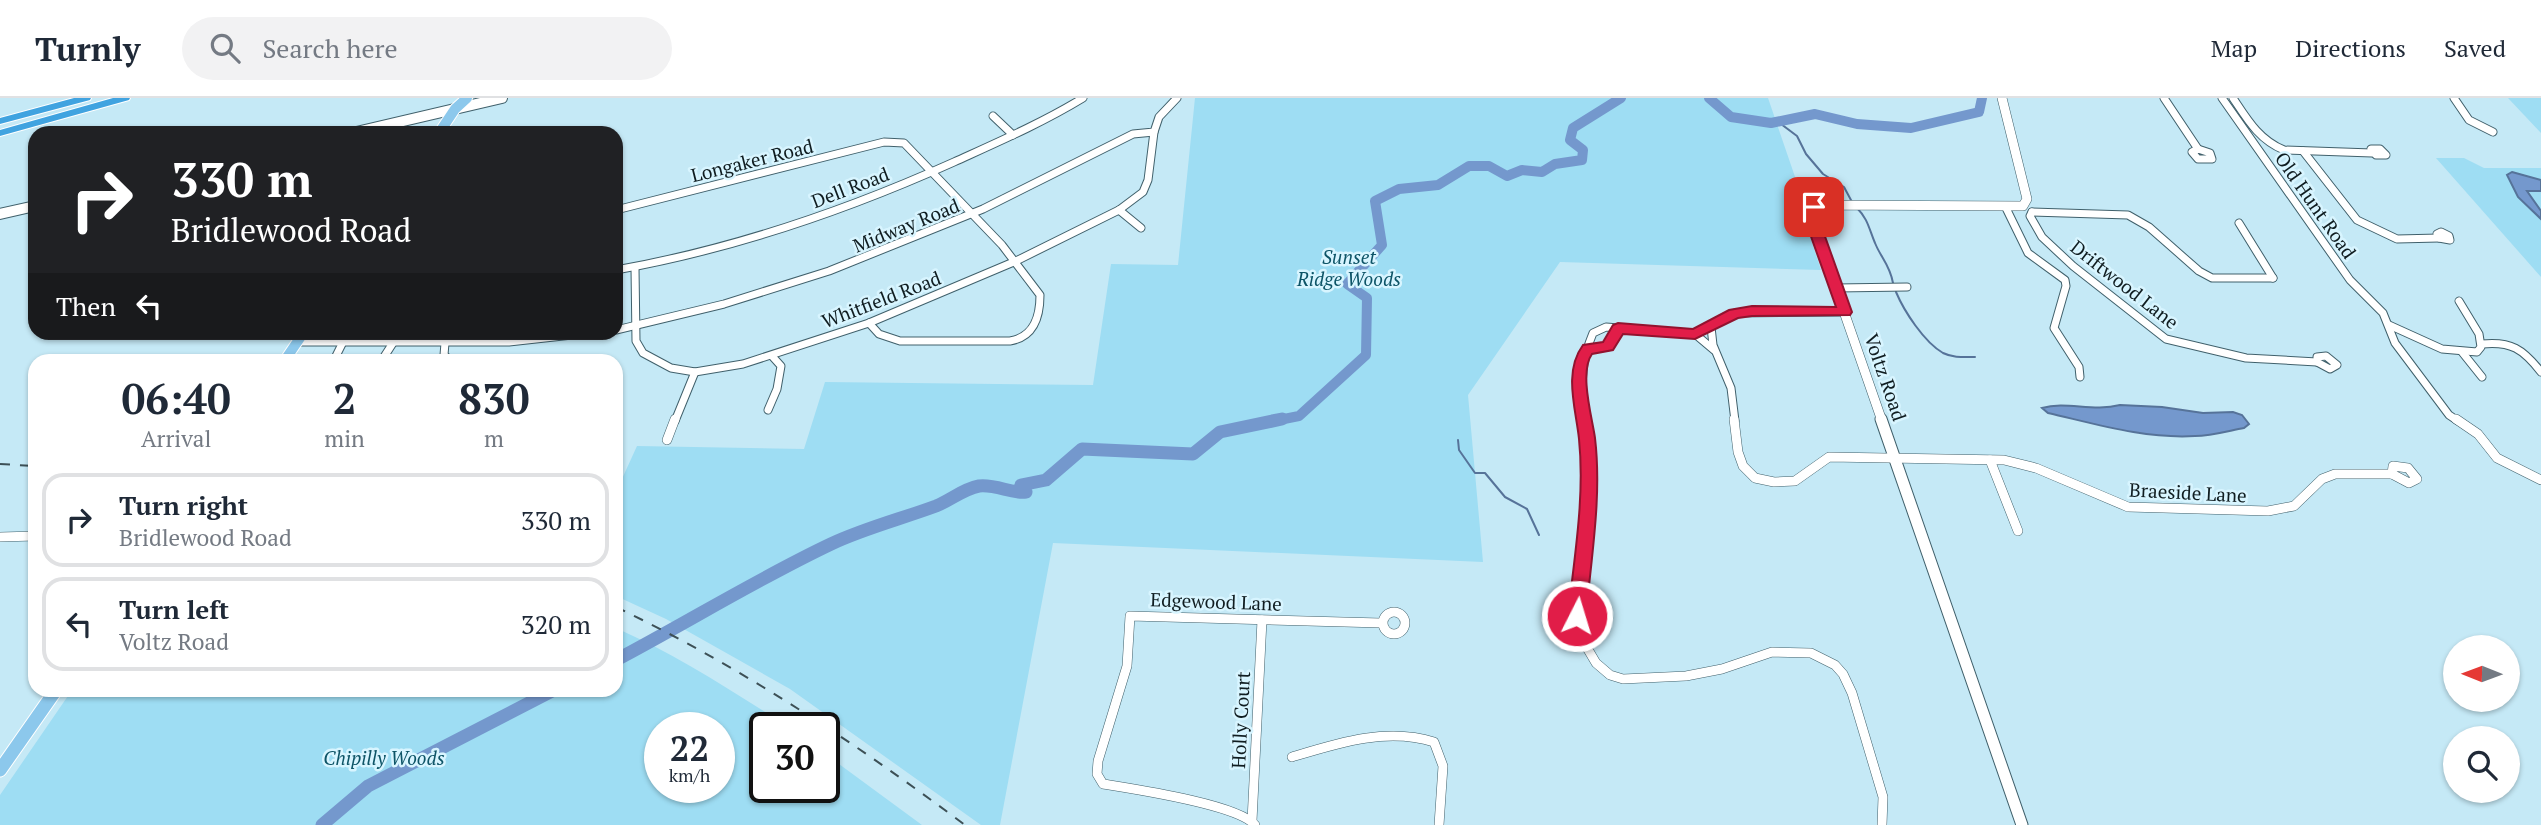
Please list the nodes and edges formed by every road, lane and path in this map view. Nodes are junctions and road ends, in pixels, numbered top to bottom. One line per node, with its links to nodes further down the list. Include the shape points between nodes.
1 (86, 98): 17 (highway)
2 (119, 98): 21 (highway)
3 (125, 98): 21 (highway)
4 (457, 98): 14 (main road)
5 (467, 98): 14 (main road)
6 (495, 98): 14 (main road)
7 (1083, 98): 24 (street, Dell Road)
8 (1177, 98): 22 (street, via 1160,115)
9 (2002, 98): 32 (street)
10 (2164, 98): 25 (street)
11 (2222, 98): 47 (street, Old Hunt Road, via 2350,281 2377,304)
12 (2232, 98): 26 (street, Old Hunt Road, via 2272,147)
13 (2454, 98): 23 (street, via 2471,122)
14 (455, 109): 16 (main road); 20 (main road)
15 (993, 116): 24 (street)
16 (407, 120): 18 (main road); 19 (main road)
17 (0, 121)
18 (382, 126)
19 (430, 126)
20 (443, 126)
21 (0, 131)
22 (1154, 132): 33 (street, Whitfield Road, via 1143,192); 35 (street, Midway Road, via 1133,134)
23 (2493, 132)
24 (1013, 135): 28 (street, Dell Road)
25 (2198, 149)
26 (2303, 150): 27 (street); 38 (street, via 2357,220 2397,239)
27 (2372, 153)
28 (931, 173): 29 (street, Longaker Road, via 904,143 896,141); 35 (street); 40 (street, Dell Road, via 793,225)
29 (623, 207)
30 (28, 208): 34 (main road)
31 (2006, 208): 32 (street, Voltz Road); 43 (street, Voltz Road, via 1814,207 1810,214); 69 (street, via 2028,253 2065,281 2054,328 2079,367)
32 (2027, 209): 36 (street, via 2128,215 2212,278 2273,278); 66 (street, Driftwood Lane, via 2042,237 2073,266 2166,339 2246,358)
33 (1119, 210): 37 (street); 39 (street, Whitfield Road)
34 (0, 214)
35 (973, 215): 39 (street); 48 (street, Midway Road, via 792,285)
36 (2239, 223)
37 (1141, 228)
38 (2439, 238)
39 (1016, 261): 46 (street, Whitfield Road); 46 (street, via 1041,296 1031,332 1021,339 992,343 900,341 879,334)
40 (635, 268): 41 (street, Dell Road); 48 (street, Whitfield Road)
41 (623, 269)
42 (1907, 287): 43 (street)
43 (1836, 288): 45 (street, Voltz Road)
44 (2459, 301): 58 (street)
45 (1844, 312): 49 (street, via 1752,311 1735,313); 73 (street, Voltz Road)
46 (869, 323): 65 (street, Whitfield Road)
47 (2389, 325): 61 (street, Old Hunt Road, via 2434,346); 76 (street, Old Hunt Road, via 2395,344 2449,415 2478,434 2497,458)
48 (636, 326): 51 (street, Midway Road); 67 (street, Whitfield Road, via 636,341 643,353 671,368)
49 (1711, 327): 52 (street); 60 (street)
50 (1618, 328): 52 (street); 59 (street, via 1608,347); 59 (street, via 1598,329)
51 (623, 329)
52 (1695, 334): 60 (street)
53 (326, 340): 55 (street)
54 (527, 340): 57 (street)
55 (343, 342): 56 (street); 62 (street)
56 (394, 342): 57 (street); 63 (street)
57 (445, 343): 64 (street)
58 (2482, 344): 61 (street, via 2477,352); 68 (street, via 2515,344)
59 (1588, 349): 87 (street, via 1582,357 1579,387 1587,441 1588,502 1577,622 1587,650 1610,675 1642,680 1722,669 1772,652 1811,653 1835,665 1852,693 1883,797)
60 (1716, 352): 73 (street, Braeside Lane, via 1731,388 1738,452 1755,478 1796,481 1829,457)
61 (2462, 352): 70 (street)
62 (337, 354)
63 (386, 354)
64 (444, 354)
65 (772, 356): 67 (street, Whitfield Road); 71 (street, via 781,366 777,394)
66 (2317, 362)
67 (695, 372): 72 (street)
68 (2541, 373)
69 (2080, 377)
70 (2482, 377)
71 (768, 410)
72 (667, 440)
73 (1896, 458): 74 (street, Braeside Lane); 88 (street, Voltz Road)
74 (1990, 460): 75 (street, Braeside Lane, via 2025,462 2108,501 2149,509 2285,509 2335,474); 77 (street)
75 (2392, 474)
76 (2541, 480)
77 (2018, 531)
78 (28, 536): 79 (street)
79 (0, 537)
80 (1262, 620): 81 (street, Edgewood Lane); 85 (street, Holly Court); 85 (street, Edgewood Lane, via 1130,616 1127,666 1097,774 1103,784 1189,798)
81 (1381, 623)
82 (51, 697): 84 (main road)
83 (1292, 757): 86 (street, via 1353,741 1427,738 1434,742 1443,766)
84 (0, 770)
85 (1254, 823)
86 (1439, 825)
87 (1882, 825)
88 (2022, 825)

